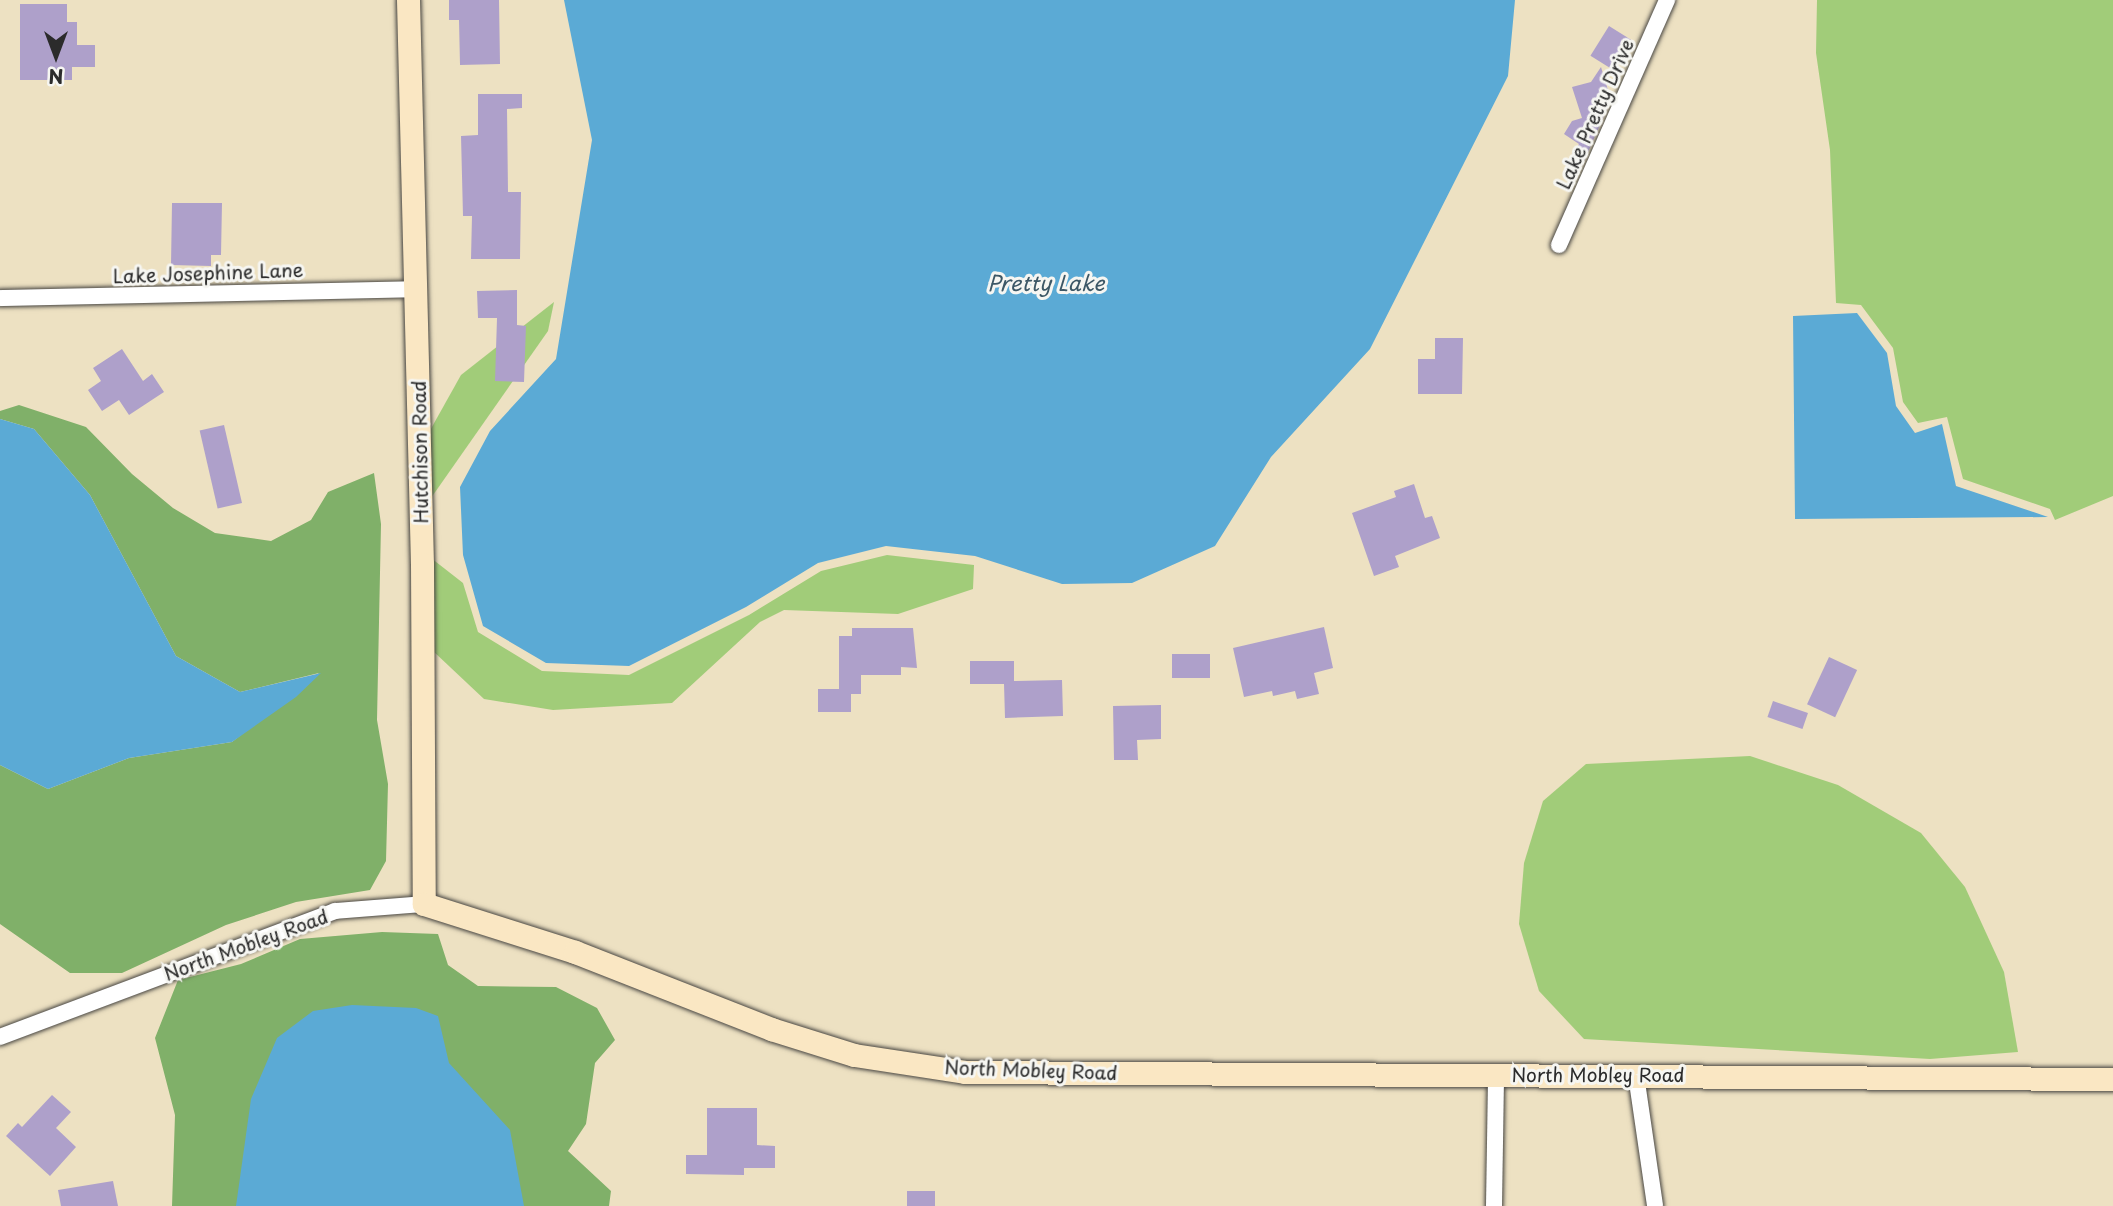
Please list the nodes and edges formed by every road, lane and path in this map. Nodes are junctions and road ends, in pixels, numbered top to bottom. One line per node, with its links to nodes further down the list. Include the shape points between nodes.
1 (408, 0): 4 (street, Hutchison Road)
2 (1667, 0): 3 (street, Lake Pretty Drive)
3 (1559, 245)
4 (416, 289): 5 (street, Lake Josephine Lane); 6 (street, Hutchison Road)
5 (0, 298)
6 (424, 904): 7 (street, North Mobley Road, via 335,911); 8 (street, North Mobley Road, via 575,951 771,1029 854,1055 965,1072)
7 (0, 1037)
8 (1496, 1074): 9 (street, North Mobley Road); 11 (street)
9 (1636, 1075): 10 (street, North Mobley Road); 12 (street)
10 (2113, 1079)
11 (1494, 1206)
12 (1655, 1206)

